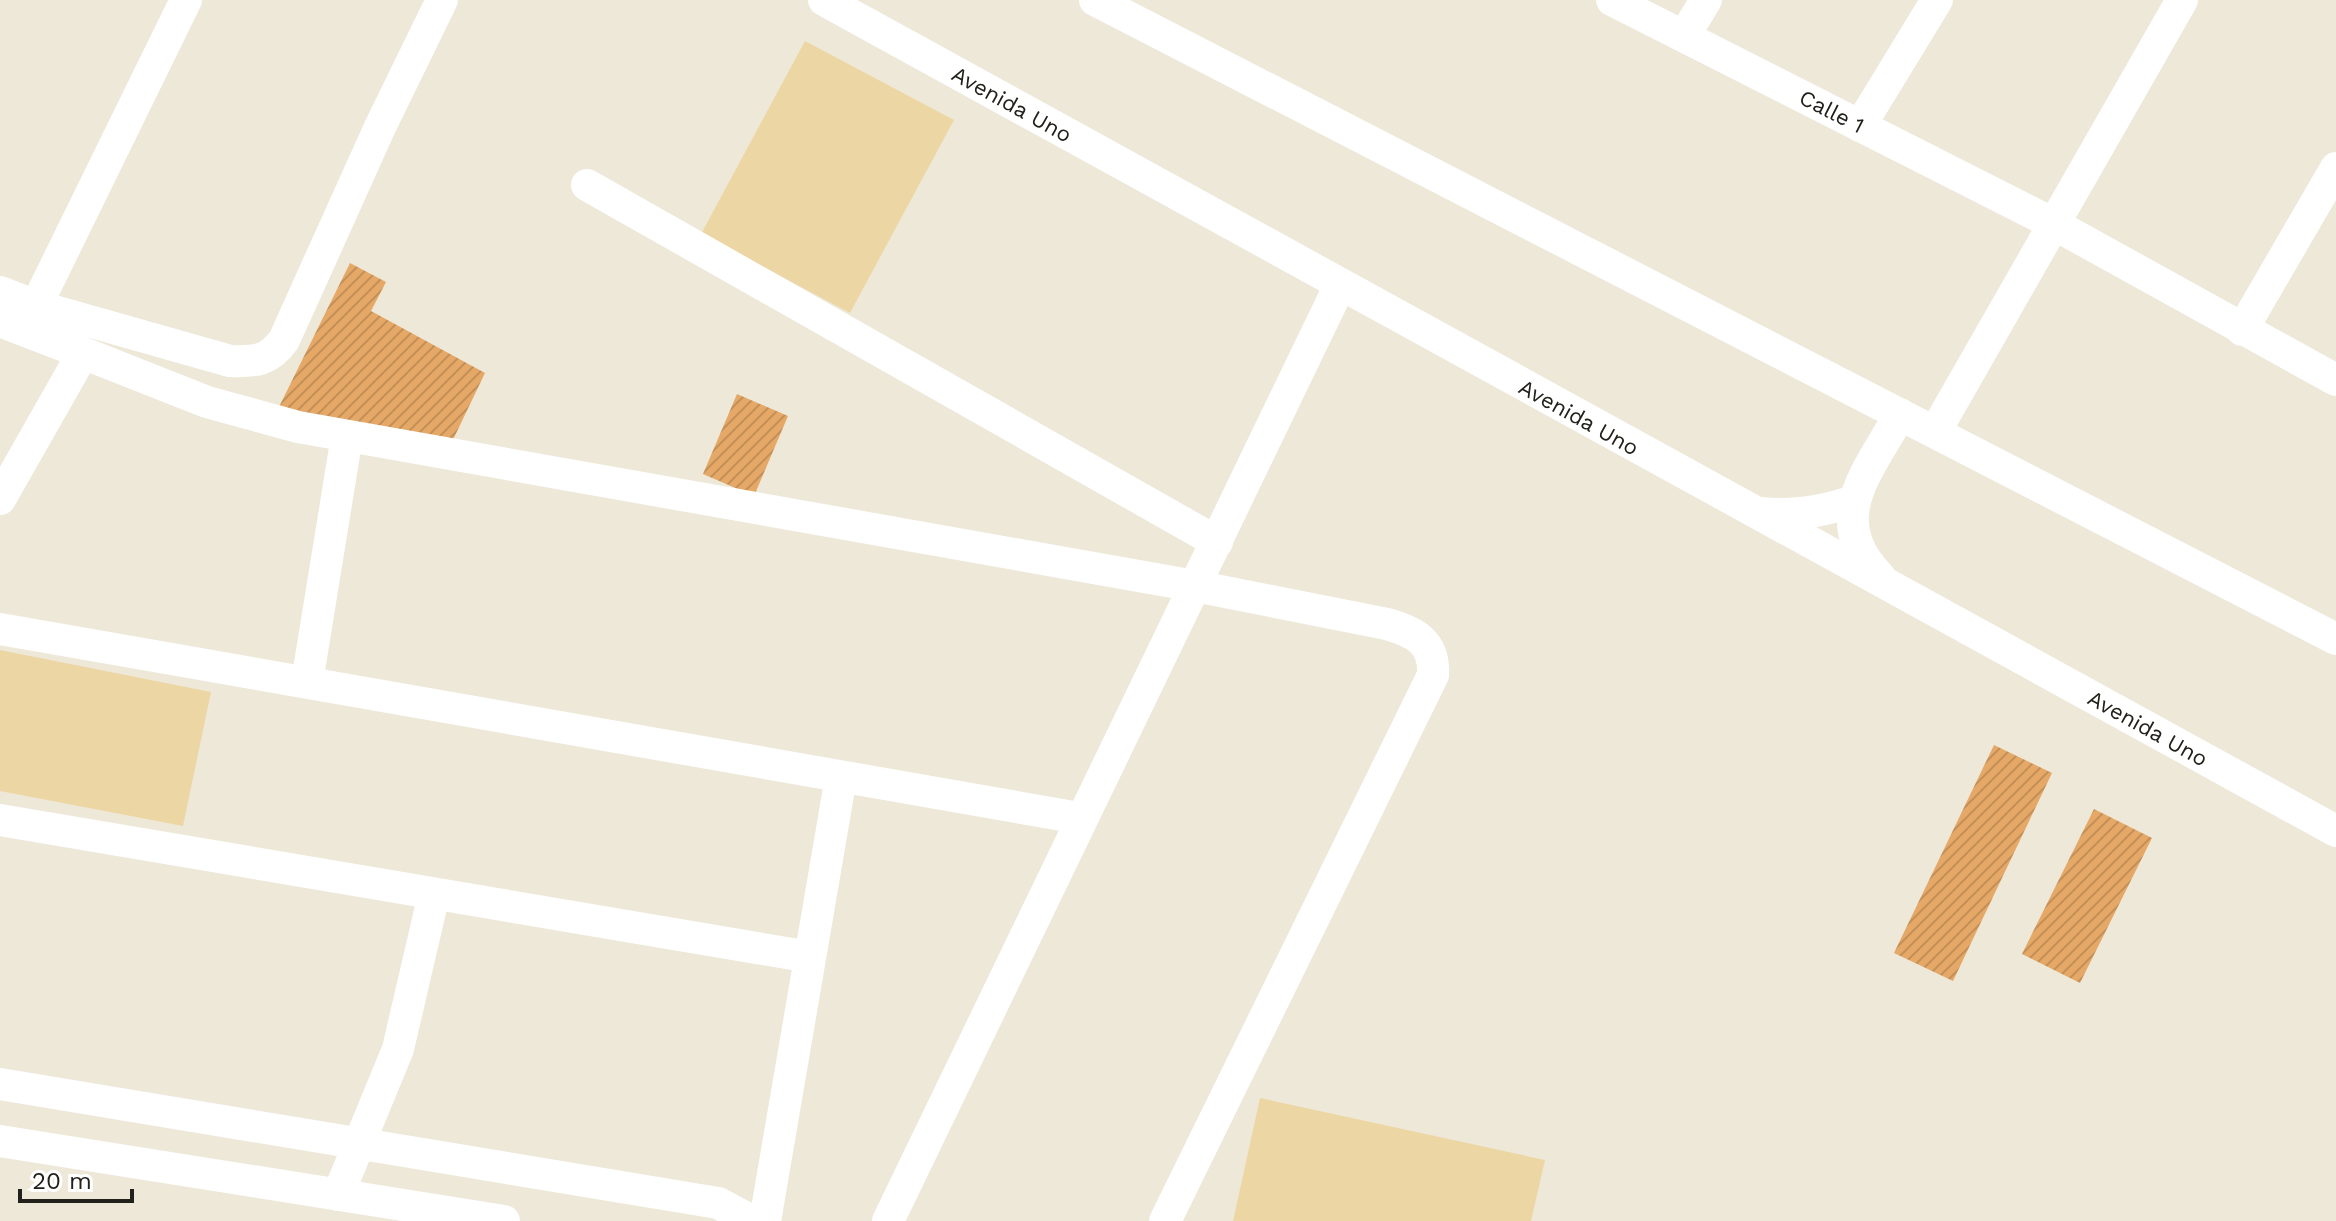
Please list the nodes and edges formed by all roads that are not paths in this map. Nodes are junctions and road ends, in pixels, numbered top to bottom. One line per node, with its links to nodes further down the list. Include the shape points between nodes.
1 (186, 0): 16 (street)
2 (442, 0): 19 (street, via 279,348 253,362)
3 (824, 0): 14 (street, Avenida Uno)
4 (1095, 0): 23 (street)
5 (1612, 0): 9 (street, Calle 1)
6 (1706, 0): 9 (street)
7 (1937, 0): 10 (street)
8 (2182, 0): 13 (street)
9 (1684, 36): 10 (street, Calle 1)
10 (1860, 126): 13 (street, Calle 1)
11 (2336, 168): 18 (street)
12 (587, 185): 29 (street)
13 (2052, 223): 18 (street, Calle 1); 24 (street)
14 (1340, 285): 28 (street, Avenida Uno); 29 (street)
15 (0, 292): 16 (street)
16 (36, 306): 19 (street)
17 (0, 321): 20 (street)
18 (2242, 330): 21 (street, Calle 1)
19 (179, 348): 22 (street)
20 (83, 353): 22 (street); 26 (street)
21 (2336, 380)
22 (168, 385): 25 (street, via 207,402)
23 (1900, 414): 24 (street); 27 (street)
24 (1935, 432): 33 (street)
25 (347, 436): 30 (street); 34 (street)
26 (0, 499)
27 (1851, 502): 28 (street, via 1821,512); 31 (street, via 1854,537 1863,559)
28 (1755, 513): 31 (street, Avenida Uno)
29 (1217, 542): 30 (street)
30 (1195, 586): 36 (street); 49 (street, via 1401,628 1428,646 1433,675)
31 (1889, 586): 38 (street, Avenida Uno)
32 (0, 629): 34 (street)
33 (2336, 639)
34 (307, 682): 35 (street)
35 (841, 777): 36 (street); 40 (street)
36 (1079, 818): 48 (street)
37 (0, 820): 39 (street)
38 (2336, 831)
39 (434, 894): 40 (street); 43 (street, via 398,1049)
40 (810, 957): 47 (street)
41 (0, 1084): 43 (street)
42 (0, 1141): 44 (street)
43 (361, 1145): 44 (street); 46 (street, via 718,1203)
44 (338, 1195): 45 (street)
45 (504, 1221)
46 (752, 1221)
47 (765, 1221)
48 (888, 1221)
49 (1165, 1221)

